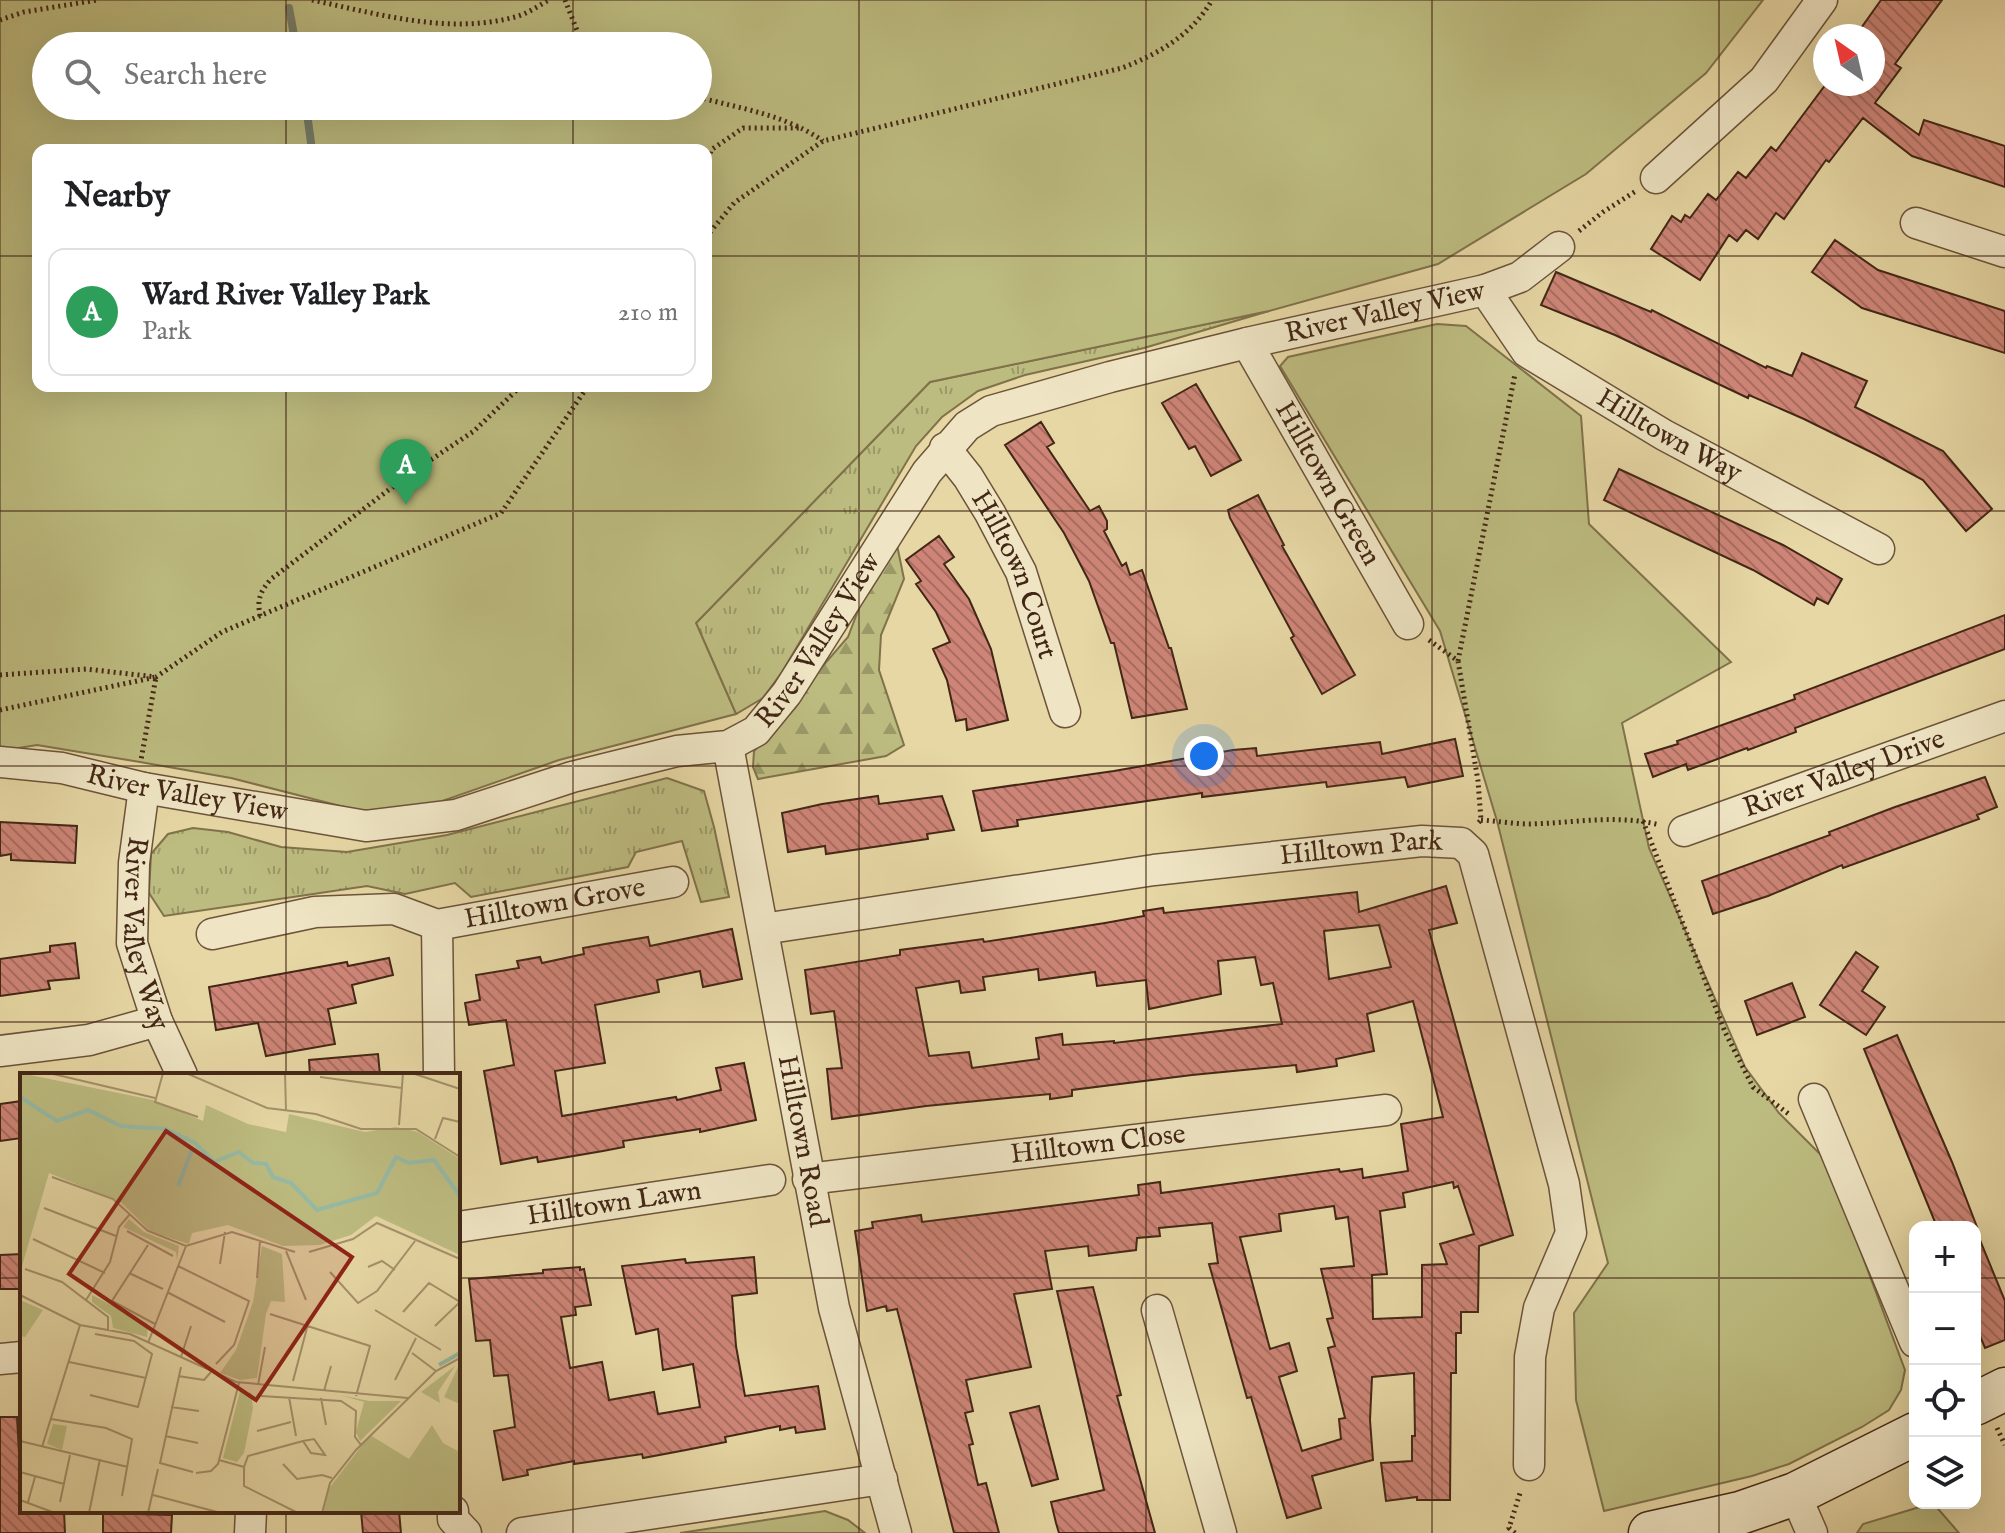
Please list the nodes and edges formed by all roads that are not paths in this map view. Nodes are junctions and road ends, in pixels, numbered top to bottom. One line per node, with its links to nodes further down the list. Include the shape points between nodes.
1 (1822, 0): 2 (street, via 1764,80)
2 (1656, 178)
3 (1916, 223): 5 (street)
4 (1559, 247): 6 (street, River Valley View, via 1520,277)
5 (2005, 252)
6 (1485, 290): 7 (street, River Valley View); 9 (street, Hilltown Way, via 1527,352 1664,435)
7 (1247, 343): 8 (street, River Valley View, via 991,411); 10 (street, Hilltown Green)
8 (945, 448): 11 (street, Hilltown Court, via 975,489 1021,572); 13 (street, River Valley View, via 787,693 756,731)
9 (1879, 549)
10 (1408, 624)
11 (1065, 712)
12 (2005, 716): 16 (street, River Valley Drive)
13 (728, 746): 15 (street, River Valley View, via 677,751 456,815 366,826); 19 (street, Hilltown Road)
14 (0, 762): 15 (street, River Valley View, via 62,768)
15 (144, 788): 21 (street, River Valley Way, via 134,863 132,943)
16 (1684, 831)
17 (673, 882): 18 (street, Hilltown Grove)
18 (437, 925): 20 (street, Hilltown Grove, via 394,909 315,912); 24 (street, Hilltown Grove)
19 (763, 929): 27 (street, Hilltown Road); 37 (street, Hilltown Park, via 1154,870 1422,841 1461,843 1473,854 1564,1184 1571,1233 1539,1308 1530,1357)
20 (212, 934)
21 (157, 1021): 22 (street, via 89,1040); 23 (street, River Valley Way)
22 (0, 1051)
23 (181, 1073)
24 (439, 1073)
25 (1386, 1110): 27 (street, Hilltown Close)
26 (1819, 1111): 31 (street)
27 (808, 1179): 38 (street, Hilltown Road, via 834,1308)
28 (770, 1180): 29 (street, Hilltown Lawn)
29 (460, 1227)
30 (1157, 1310): 46 (street)
31 (1909, 1328)
32 (20, 1357): 33 (street)
33 (0, 1359)
34 (2005, 1389): 35 (street)
35 (1981, 1401)
36 (1909, 1437): 39 (street)
37 (1529, 1465)
38 (882, 1479): 44 (street); 45 (street, Hilltown Road)
39 (1795, 1494): 47 (street, via 1740,1513); 48 (street)
40 (251, 1513): 42 (street)
41 (453, 1513): 43 (street)
42 (250, 1533)
43 (466, 1533)
44 (522, 1533)
45 (896, 1533)
46 (1221, 1533)
47 (1650, 1533)
48 (1812, 1533)

